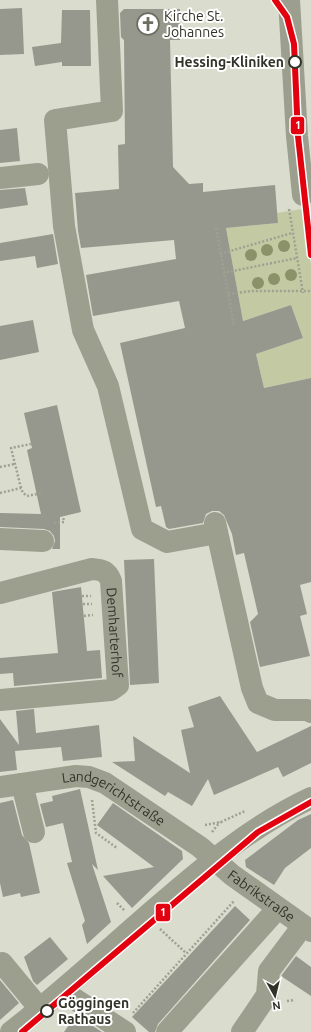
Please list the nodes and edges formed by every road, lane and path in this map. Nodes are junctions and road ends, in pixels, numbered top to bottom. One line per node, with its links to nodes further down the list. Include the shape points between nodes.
1 (107, 0): 26 (street, via 112,111 55,120 64,226 83,330 108,386 142,529 167,542 216,528 252,688 258,703 275,710)
2 (289, 0): 5 (street)
3 (38, 174): 4 (street)
4 (0, 178)
5 (303, 195)
6 (289, 211): 8 (path)
7 (216, 228): 9 (path)
8 (292, 233): 9 (path); 10 (path)
9 (220, 254): 11 (path)
10 (297, 258): 11 (path); 13 (path)
11 (223, 273): 14 (path)
12 (311, 292): 13 (path)
13 (304, 293): 14 (path, via 252,291)
14 (228, 294): 15 (path)
15 (234, 324)
16 (31, 444): 17 (path, via 12,448)
17 (15, 464): 18 (path); 19 (path)
18 (0, 467)
19 (21, 488): 20 (path); 21 (path, via 27,496)
20 (0, 493)
21 (42, 493)
22 (0, 539): 23 (street)
23 (43, 541)
24 (0, 593): 25 (street, Demharterhof, via 92,569 108,573 111,581 118,685 112,690)
25 (0, 700)
26 (311, 712)
27 (89, 777): 28 (street, Landgerichtstraße, via 76,776); 34 (path, via 96,834); 35 (street, Landgerichtstraße, via 105,783)
28 (22, 784): 29 (street, Landgerichtstraße); 33 (street)
29 (0, 787)
30 (311, 798): 35 (street, via 256,828)
31 (220, 822): 32 (path)
32 (210, 825)
33 (34, 832)
34 (117, 848)
35 (214, 858): 37 (street, Fabrikstraße, via 232,875); 42 (street)
36 (239, 896): 40 (path)
37 (277, 908): 39 (street, Fabrikstraße); 46 (street)
38 (157, 926): 40 (path)
39 (304, 933): 47 (street, via 269,971 267,995)
40 (186, 953): 44 (path)
41 (2, 963): 43 (street)
42 (65, 988): 43 (street); 44 (street, via 73,998)
43 (40, 1009): 45 (street)
44 (114, 1022)
45 (10, 1032)
46 (166, 1032)
47 (242, 1032)

